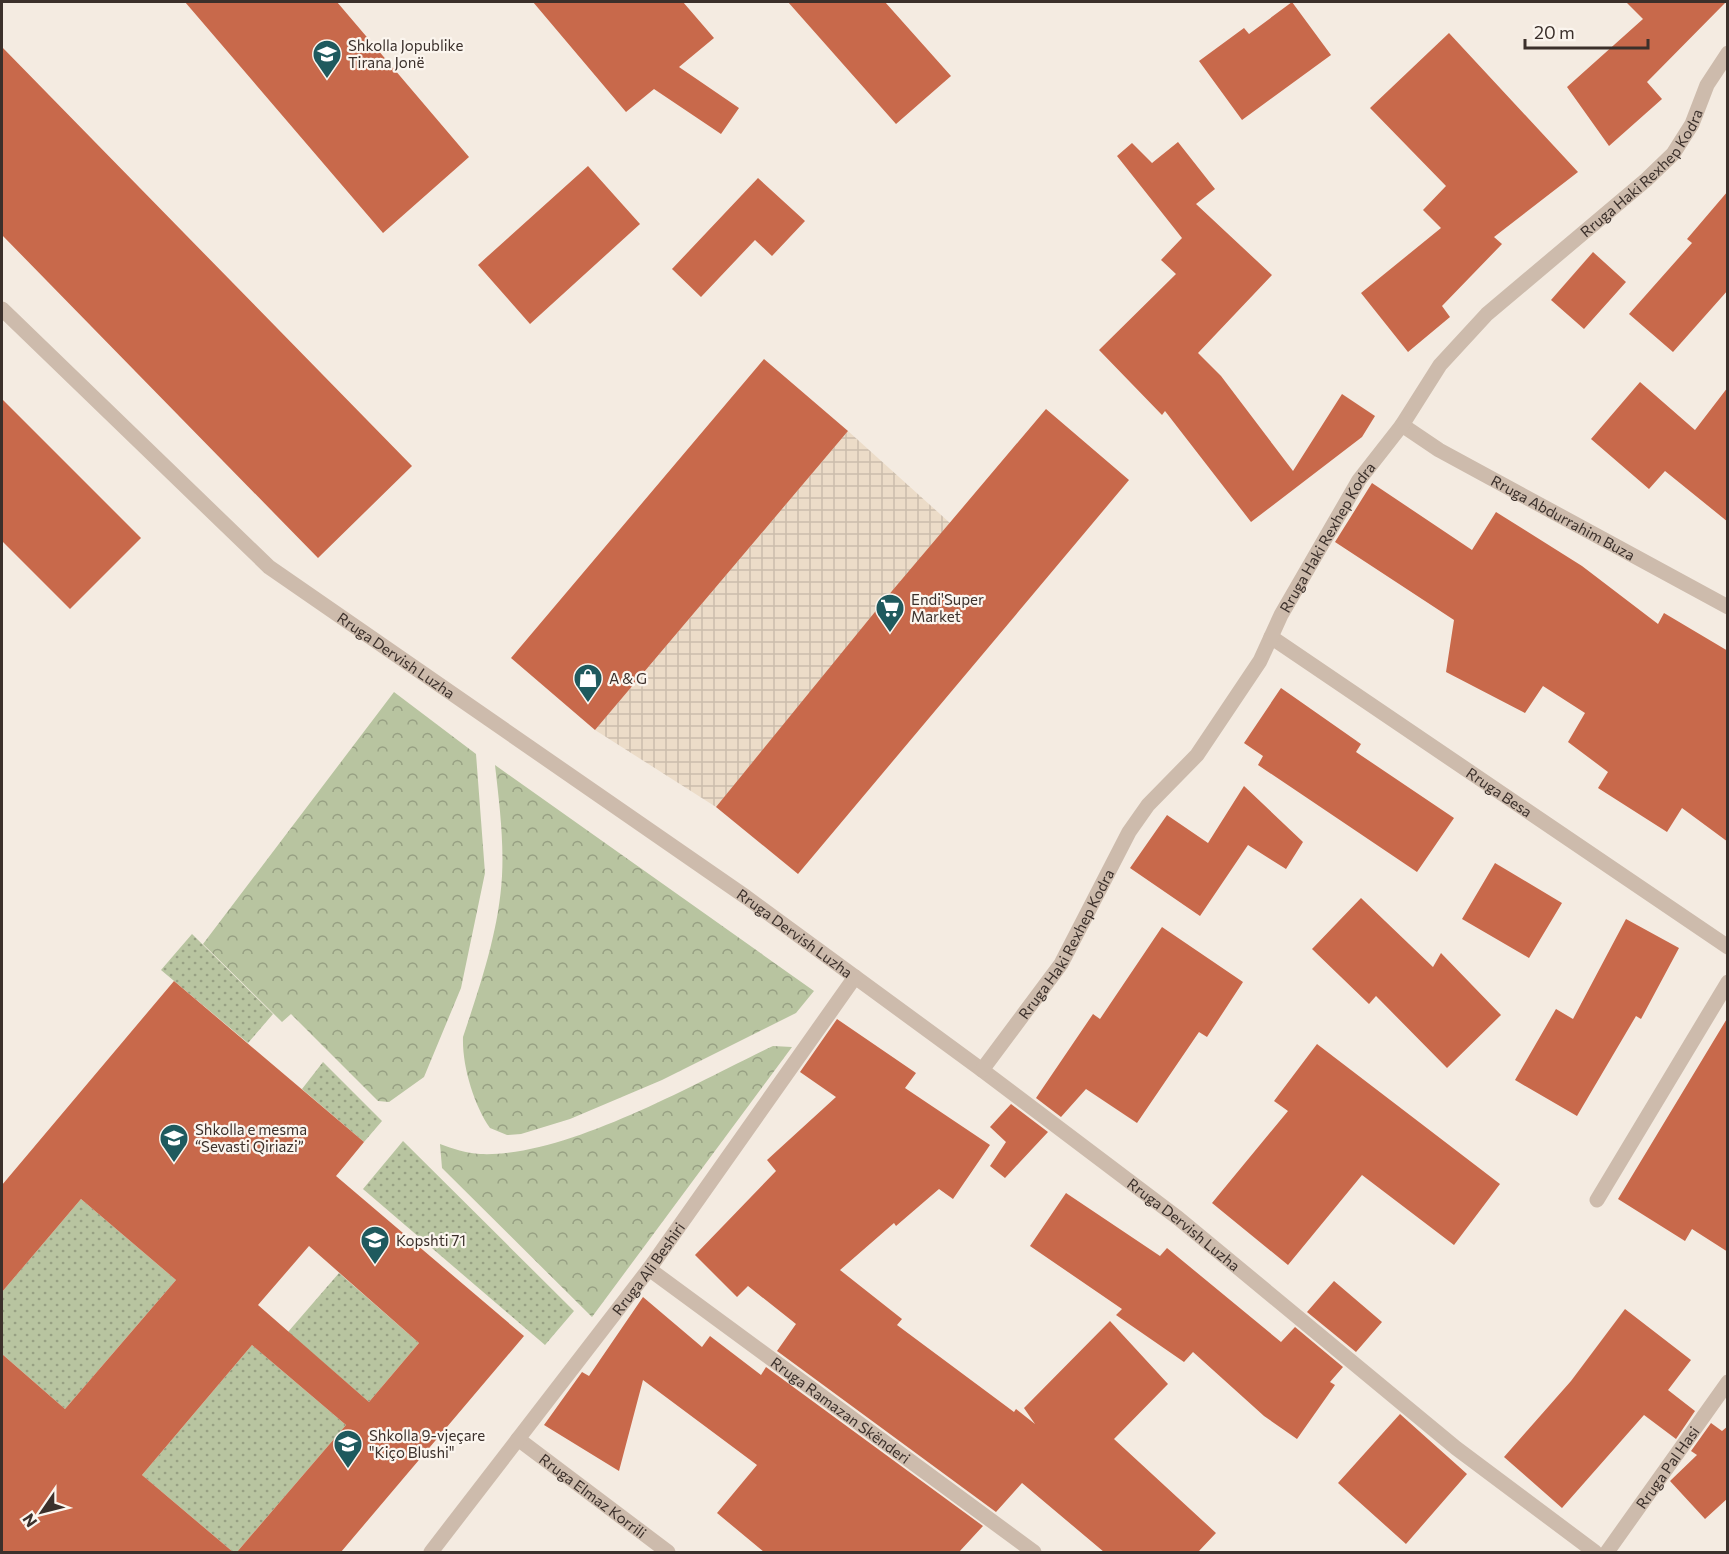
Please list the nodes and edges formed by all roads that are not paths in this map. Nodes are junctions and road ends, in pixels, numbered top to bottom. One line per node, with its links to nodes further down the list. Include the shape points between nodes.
1 (1728, 53): 3 (street, Rruga Haki Rexhep Kodra, via 1707,85 1692,124 1673,154 1488,314 1440,365)
2 (2, 309): 7 (street, Rruga Dervish Luzha, via 269,567 746,897)
3 (1402, 425): 4 (street, Rruga Abdurrahim Buza, via 1438,450); 5 (street, Rruga Haki Rexhep Kodra, via 1359,480)
4 (1728, 607)
5 (1271, 637): 6 (street, Rruga Besa); 9 (street, Rruga Haki Rexhep Kodra, via 1260,661 1197,755 1163,788 1129,832 1061,964)
6 (1728, 947)
7 (855, 977): 9 (street, Rruga Dervish Luzha); 11 (street, Rruga Ali Beshiri)
8 (1728, 982): 10 (street)
9 (982, 1070): 17 (street, Rruga Dervish Luzha, via 1178,1218 1456,1448)
10 (1597, 1200)
11 (649, 1269): 13 (street, Rruga Ali Beshiri); 16 (street, Rruga Ramazan Skënderi)
12 (1728, 1382): 18 (street, Rruga Pal Hasi)
13 (518, 1439): 14 (street, Rruga Ali Beshiri); 15 (street, Rruga Elmaz Korrili)
14 (431, 1552)
15 (668, 1552)
16 (1034, 1552)
17 (1595, 1552)
18 (1607, 1552)

